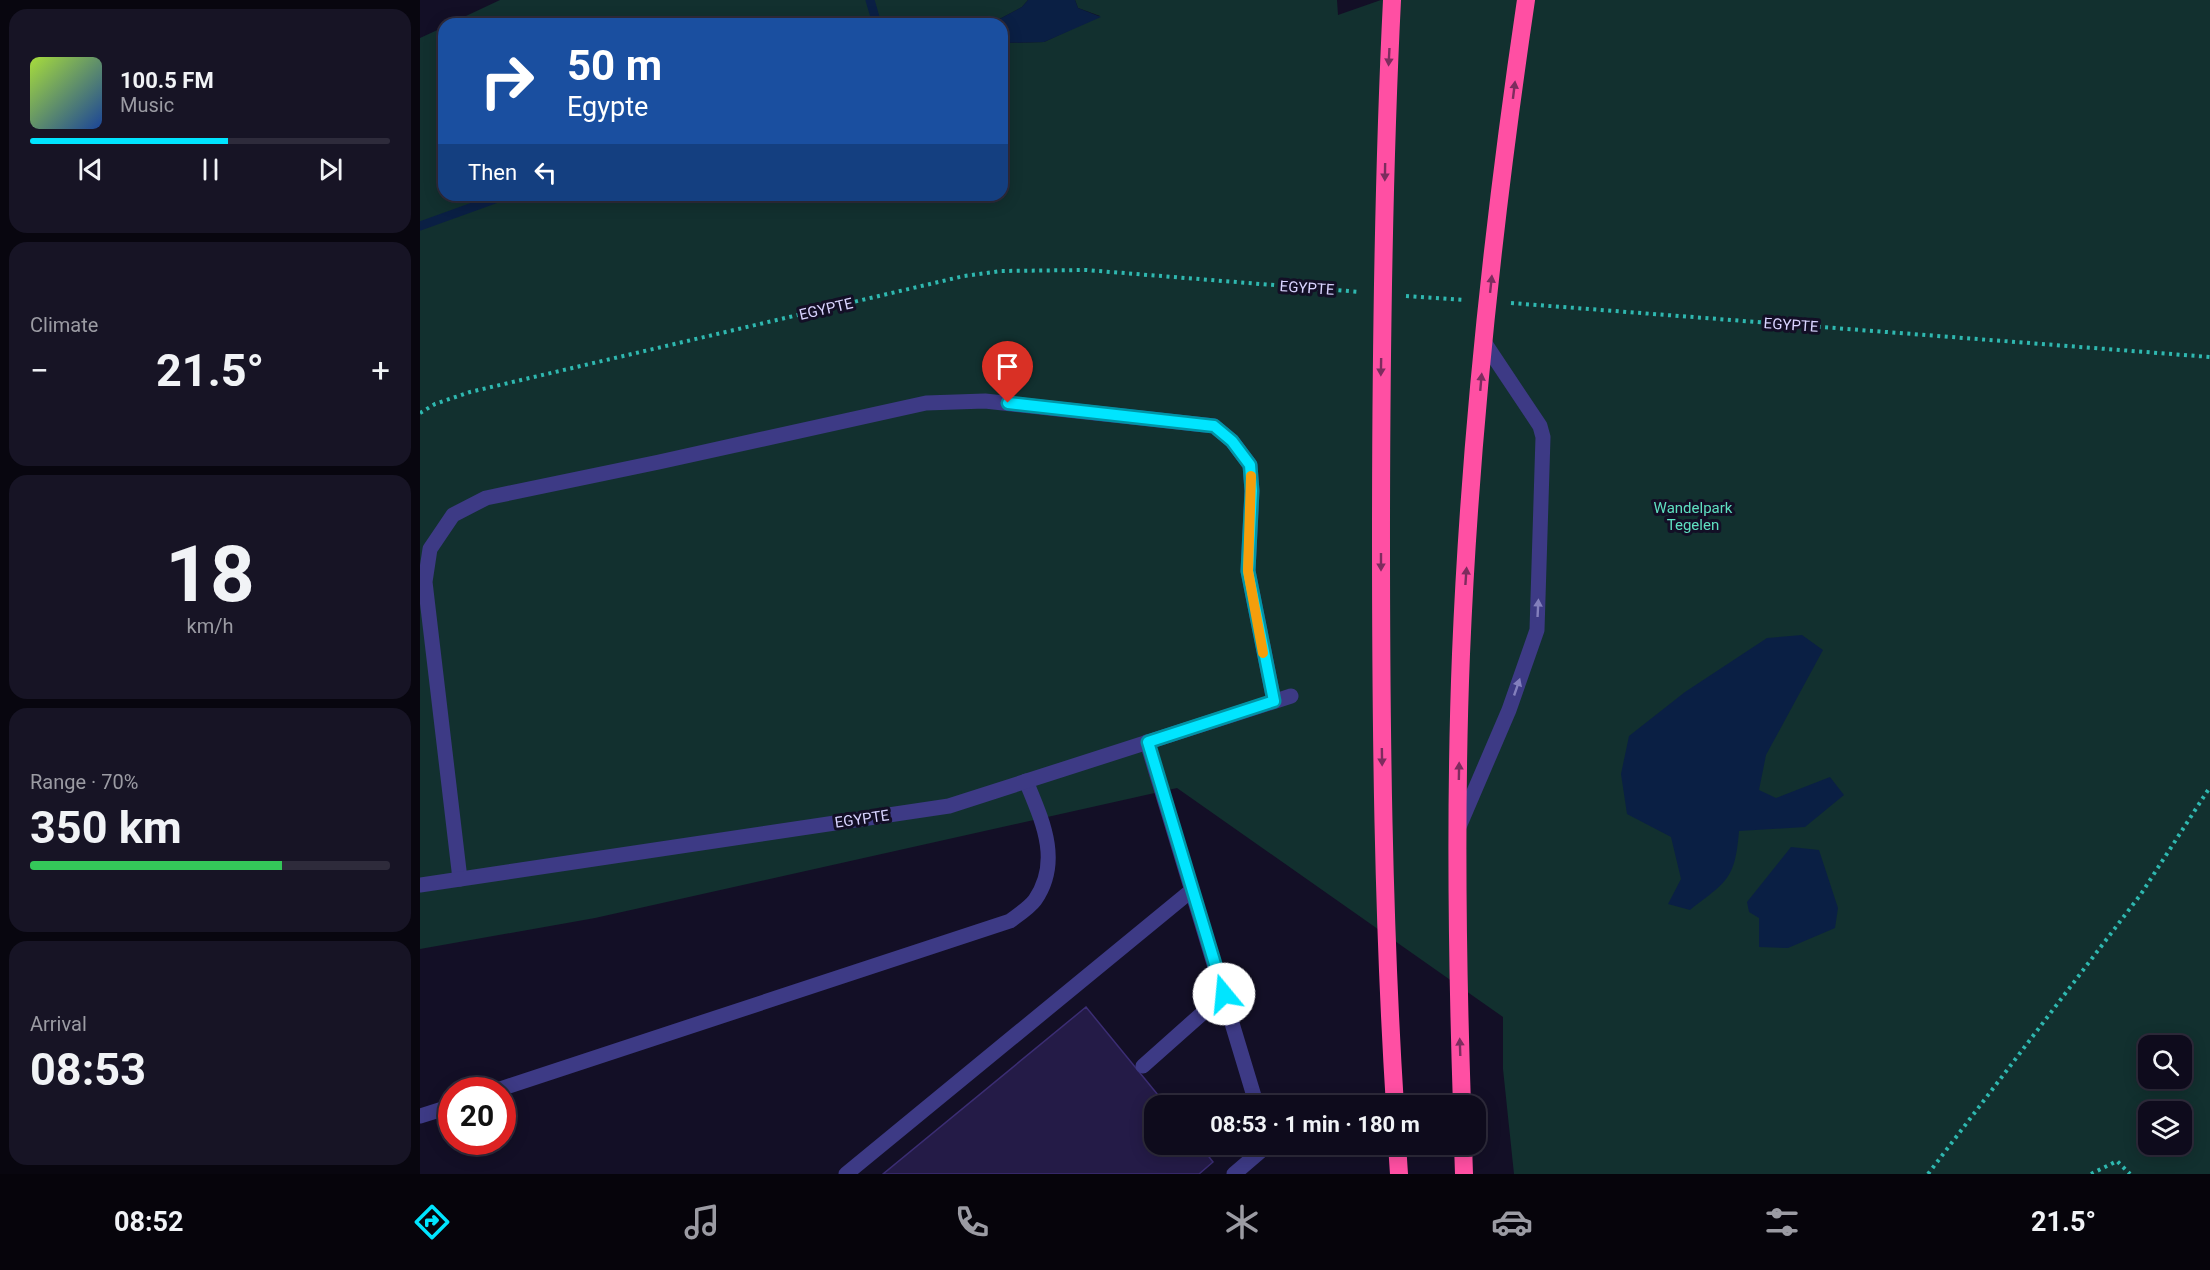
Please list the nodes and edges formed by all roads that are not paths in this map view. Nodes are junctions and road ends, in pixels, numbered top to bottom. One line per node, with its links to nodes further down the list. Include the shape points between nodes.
1 (1392, 0): 16 (highway, one-way to 16, via 1381,386 1381,662 1386,951)
2 (1526, 0): 3 (highway, one-way to 2)
3 (1484, 342): 8 (highway, one-way to 3, via 1461,654); 8 (street, one-way to 3, via 1509,710 1538,619 1543,437 1540,426)
4 (1291, 696): 5 (street, EGYPTE)
5 (1274, 701): 6 (street, EGYPTE); 9 (street, via 1248,571 1250,465 1232,441 1214,426 985,401 926,403 486,498 453,516 430,549 425,582)
6 (1148, 742): 7 (street, EGYPTE); 11 (street)
7 (1026, 781): 9 (street, EGYPTE, via 948,806); 14 (street, via 1049,846 1047,875 1034,902 1010,921)
8 (1458, 830): 17 (highway, one-way to 8)
9 (460, 879): 10 (street, EGYPTE)
10 (420, 885)
11 (1192, 890): 12 (street); 23 (street)
12 (1224, 994): 13 (street); 15 (street)
13 (1143, 1066)
14 (516, 1084)
15 (1254, 1095)
16 (1394, 1095)
17 (1462, 1095)
18 (438, 1110): 19 (street)
19 (420, 1116)
20 (1256, 1155): 24 (street)
21 (1398, 1155): 25 (highway)
22 (1463, 1155): 26 (highway)
23 (846, 1174)
24 (1234, 1174)
25 (1399, 1174)
26 (1464, 1174)

